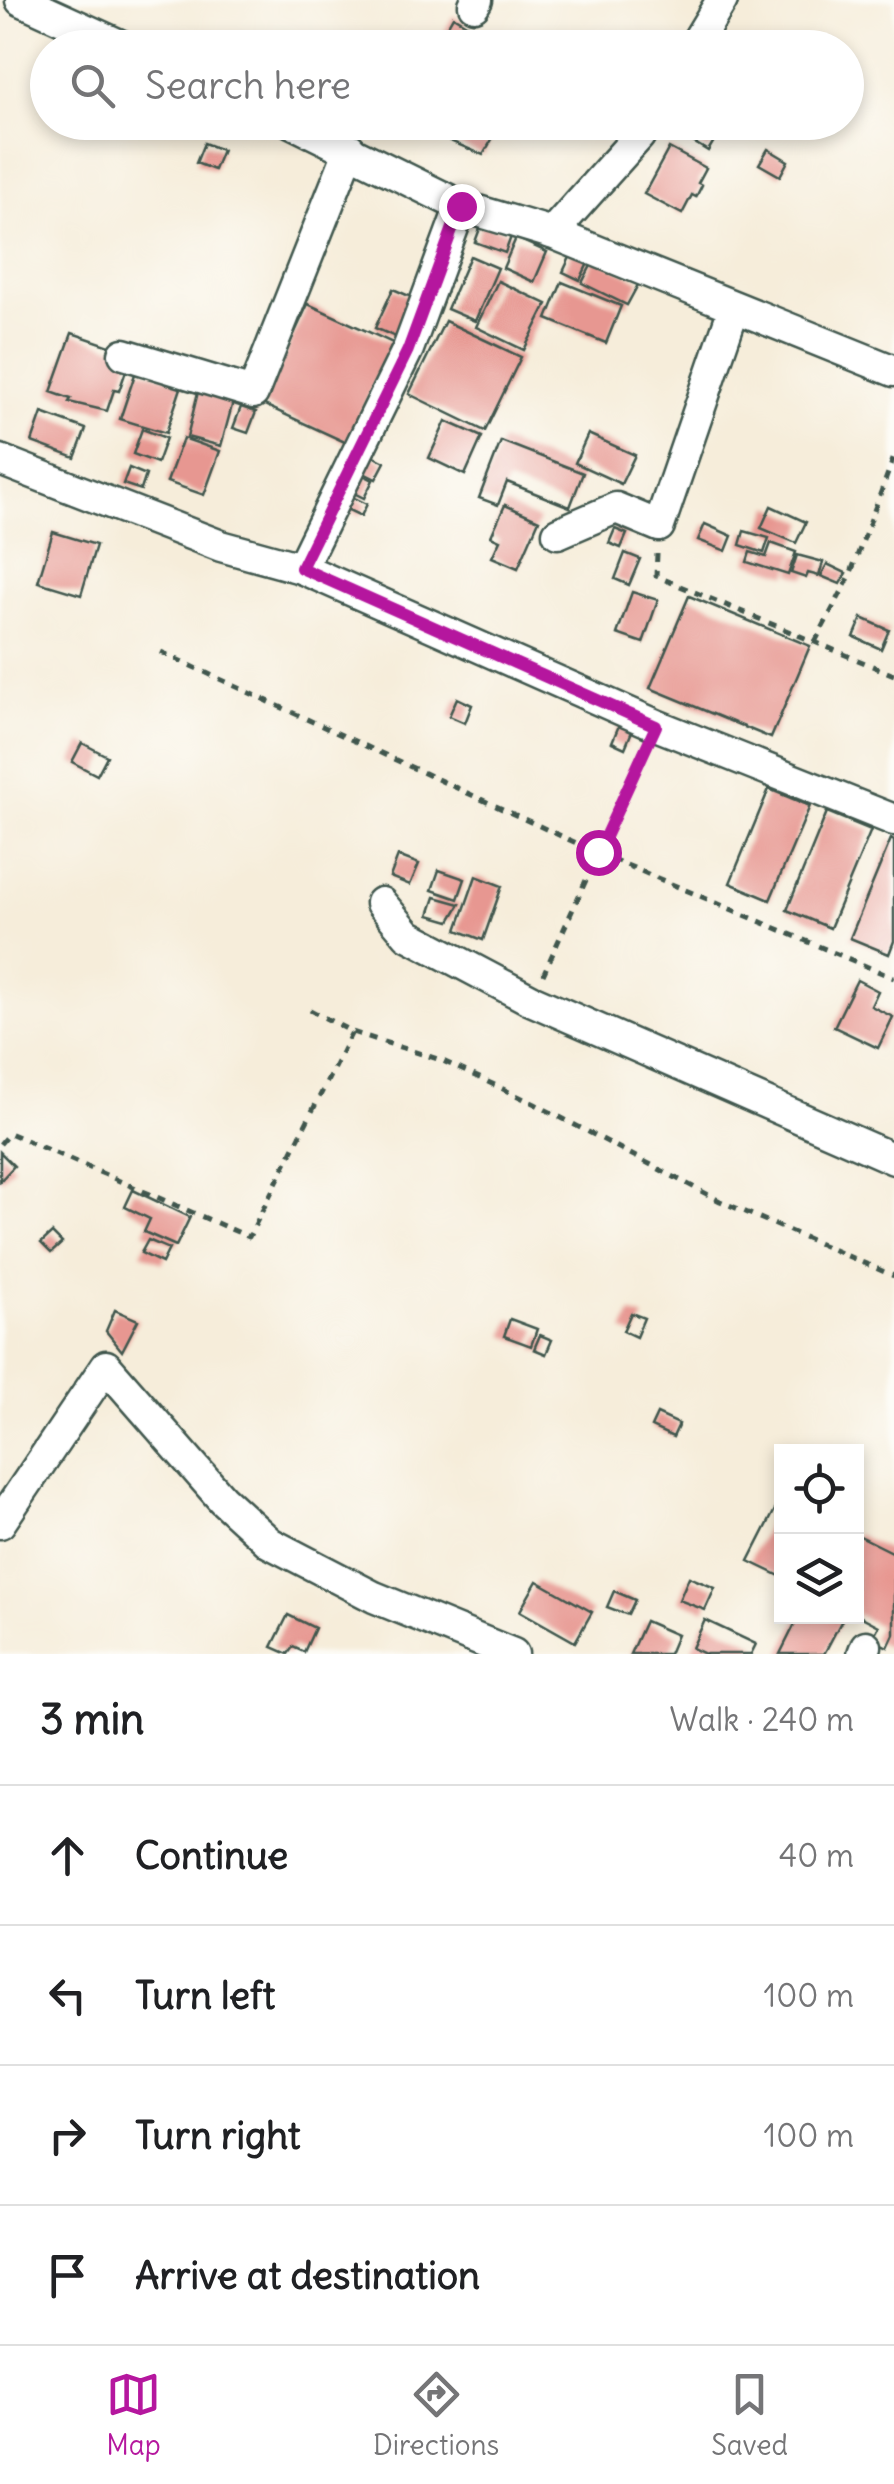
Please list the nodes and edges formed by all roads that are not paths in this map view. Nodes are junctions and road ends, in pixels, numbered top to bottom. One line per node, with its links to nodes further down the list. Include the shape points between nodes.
1 (21, 0): 3 (street)
2 (722, 0): 4 (street)
3 (87, 30)
4 (704, 30)
5 (330, 140): 7 (street)
6 (632, 140): 9 (street)
7 (350, 149): 8 (street); 11 (street, via 253,392)
8 (461, 206): 9 (street); 15 (street, via 408,350)
9 (552, 233): 10 (street)
10 (734, 308): 12 (street); 14 (street, via 658,526 616,508)
11 (124, 354)
12 (894, 371)
13 (0, 460): 15 (street, via 221,546)
14 (558, 532)
15 (301, 568): 16 (street, via 656,726)
16 (894, 820)
17 (382, 903): 18 (street, via 408,934 531,1000)
18 (894, 1159)
19 (0, 1523): 20 (street, via 106,1366 270,1544 374,1597)
20 (514, 1654)

